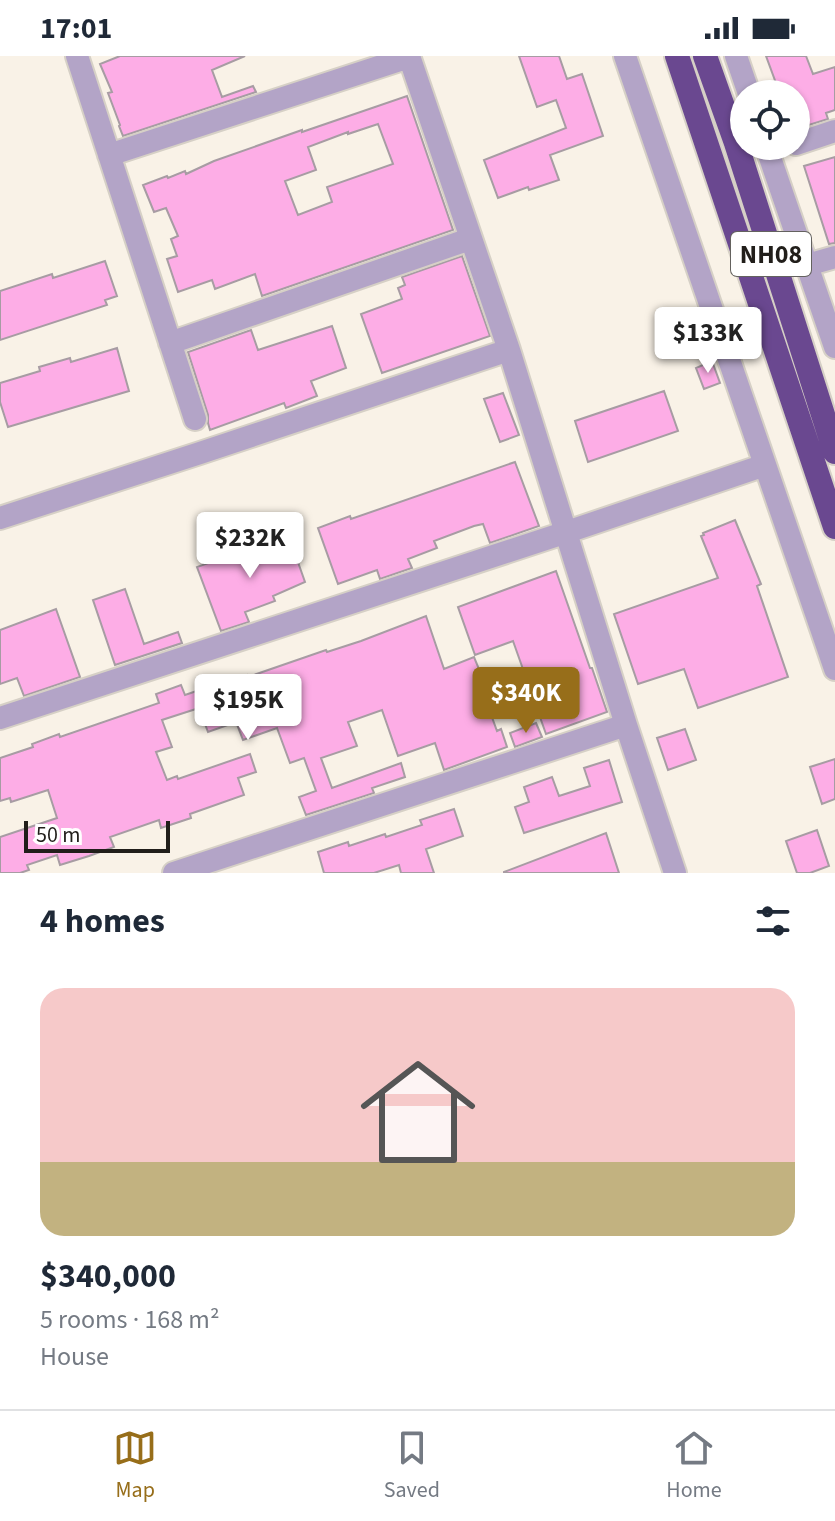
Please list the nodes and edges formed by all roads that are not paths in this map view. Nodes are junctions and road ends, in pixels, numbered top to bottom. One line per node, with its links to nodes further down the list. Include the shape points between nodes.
1 (77, 56): 10 (street)
2 (625, 56): 20 (street)
3 (677, 56): 22 (highway, NH08)
4 (705, 56): 19 (highway, NH08)
5 (736, 56): 7 (street)
6 (409, 57): 10 (street); 12 (street)
7 (744, 80)
8 (835, 131): 9 (street)
9 (810, 139)
10 (109, 155): 15 (street)
11 (778, 160): 14 (street)
12 (470, 239): 15 (street); 17 (street)
13 (835, 257): 14 (street)
14 (807, 265): 16 (street)
15 (170, 343): 18 (street)
16 (835, 347)
17 (509, 350): 21 (street); 23 (street)
18 (195, 419)
19 (835, 452)
20 (765, 465): 23 (street); 24 (street)
21 (0, 518)
22 (835, 527)
23 (567, 532): 25 (street); 26 (street)
24 (835, 669)
25 (0, 718)
26 (626, 725): 27 (street); 28 (street)
27 (174, 873)
28 (675, 873)

